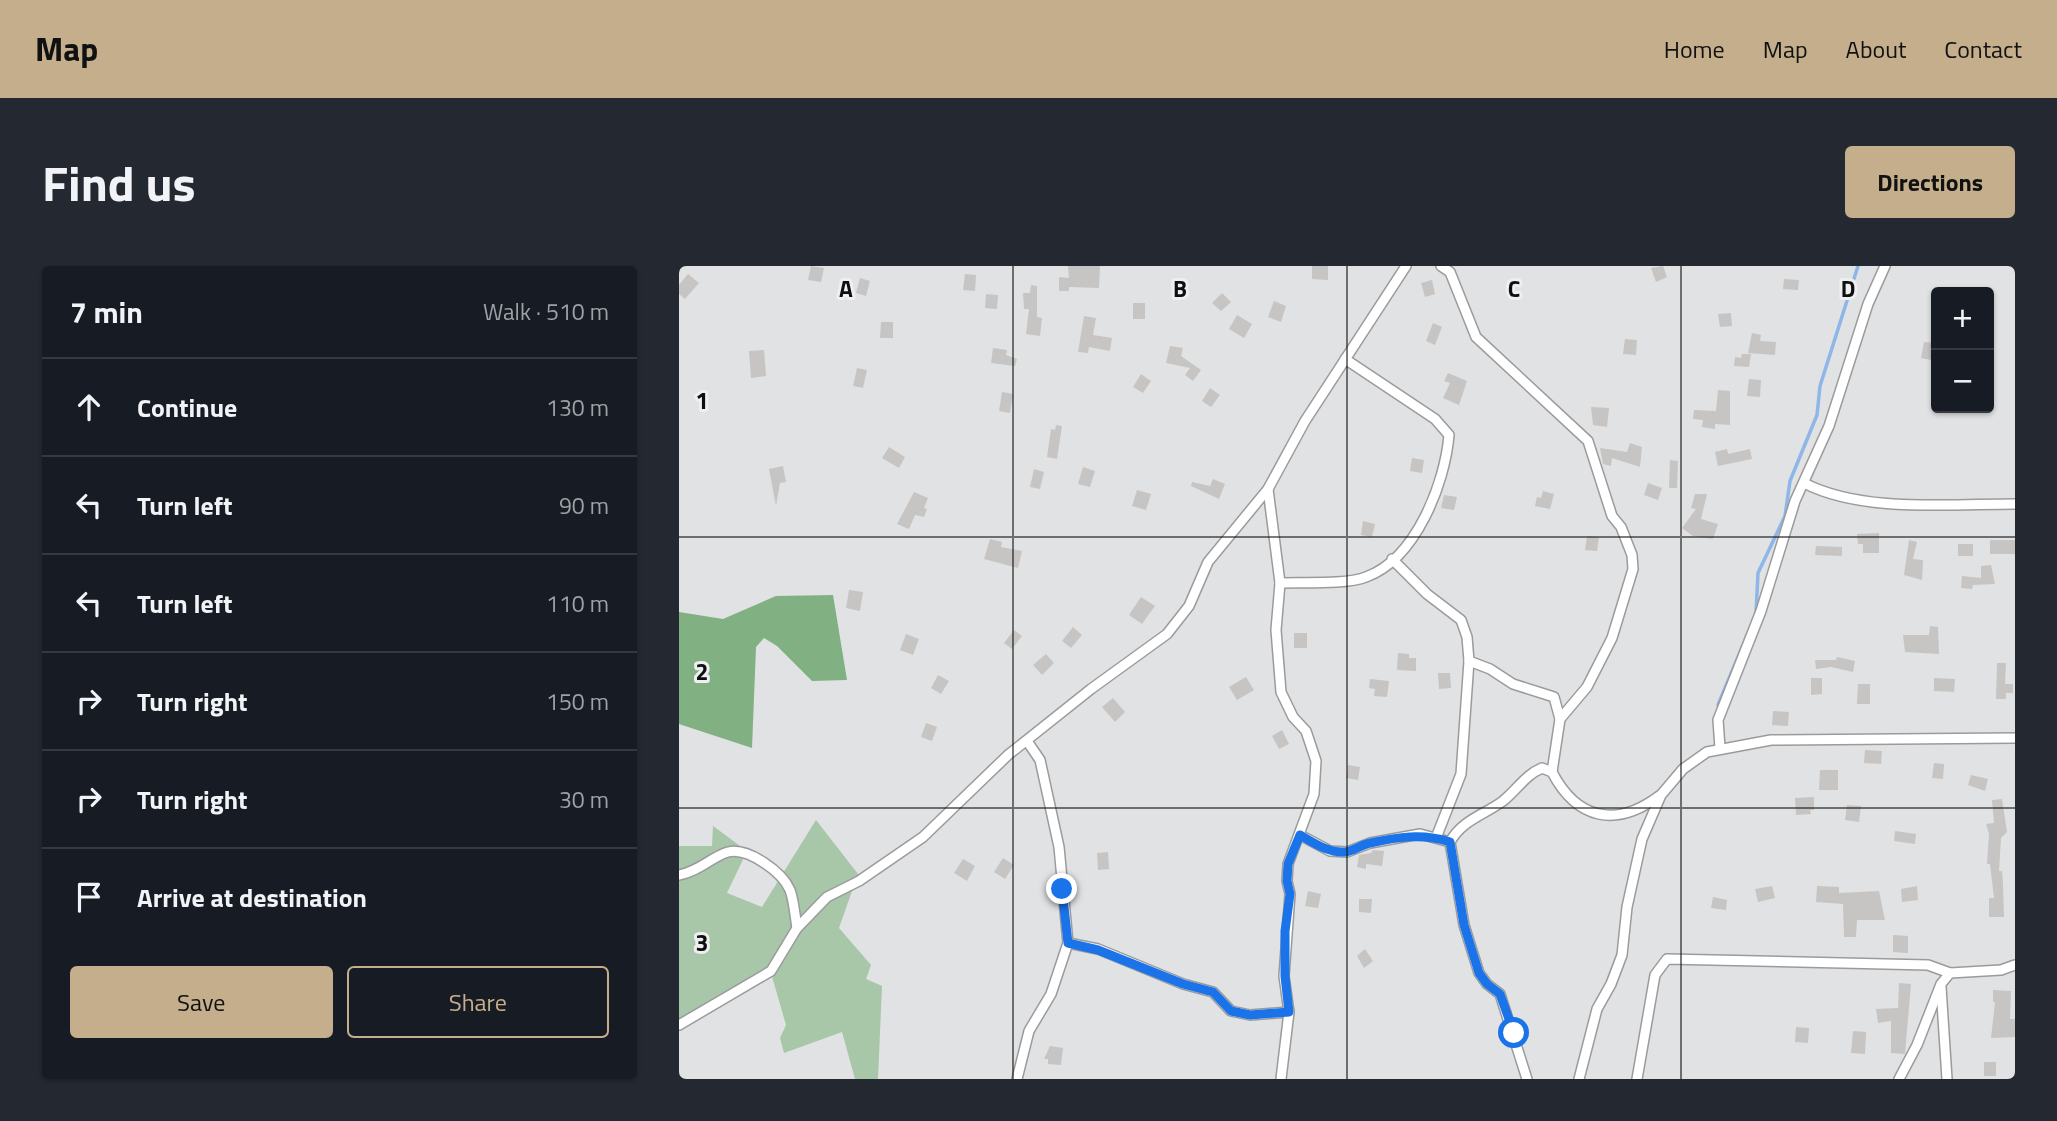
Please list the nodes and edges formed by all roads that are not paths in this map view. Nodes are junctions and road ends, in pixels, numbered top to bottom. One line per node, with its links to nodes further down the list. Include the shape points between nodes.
1 (1406, 266): 4 (street)
2 (1441, 266): 11 (street, via 1450,272 1476,337 1588,441 1612,516 1632,555 1633,569 1612,638 1587,687)
3 (1885, 266): 5 (street)
4 (1345, 359): 6 (street); 8 (street, via 1435,419 1449,435 1430,512)
5 (1804, 483): 7 (street, via 1820,491 1885,503); 14 (street, via 1718,720)
6 (1268, 489): 9 (street); 13 (street, via 1207,562 1189,606 1167,634)
7 (2015, 504)
8 (1392, 559): 9 (street, via 1361,579); 10 (street, via 1461,620)
9 (1280, 583): 17 (street, via 1276,630 1281,692 1305,731 1316,761 1314,794)
10 (1469, 661): 11 (street, via 1513,684 1550,694); 18 (street, via 1461,774)
11 (1560, 719): 15 (street)
12 (2015, 738): 14 (street, via 1772,740)
13 (1027, 741): 21 (street, via 923,837 827,897); 22 (street, via 1040,760 1059,847)
14 (1720, 748): 16 (street, via 1683,769)
15 (1552, 772): 16 (street, via 1574,804 1602,814 1625,816); 19 (street, via 1542,768 1532,772 1505,799 1456,831)
16 (1661, 795): 31 (street, via 1642,839 1622,955 1597,1009)
17 (1300, 835): 18 (street, via 1330,851 1347,852 1420,834); 26 (street, via 1288,864 1285,976)
18 (1436, 838): 19 (street)
19 (1450, 842): 30 (street, via 1479,973 1500,994)
20 (679, 875): 21 (street, via 697,871 728,852 745,854 778,874 790,890)
21 (797, 928): 27 (street, via 771,971)
22 (1068, 943): 26 (street, via 1213,992 1231,1011 1250,1015); 28 (street, via 1051,994 1029,1031)
23 (2015, 965): 24 (street)
24 (1950, 973): 25 (street); 32 (street, via 1929,965 1667,959 1655,975)
25 (1941, 984): 33 (street); 34 (street)
26 (1289, 1012): 29 (street)
27 (679, 1025)
28 (1017, 1079)
29 (1280, 1079)
30 (1527, 1079)
31 (1579, 1079)
32 (1637, 1079)
33 (1899, 1079)
34 (1947, 1079)

